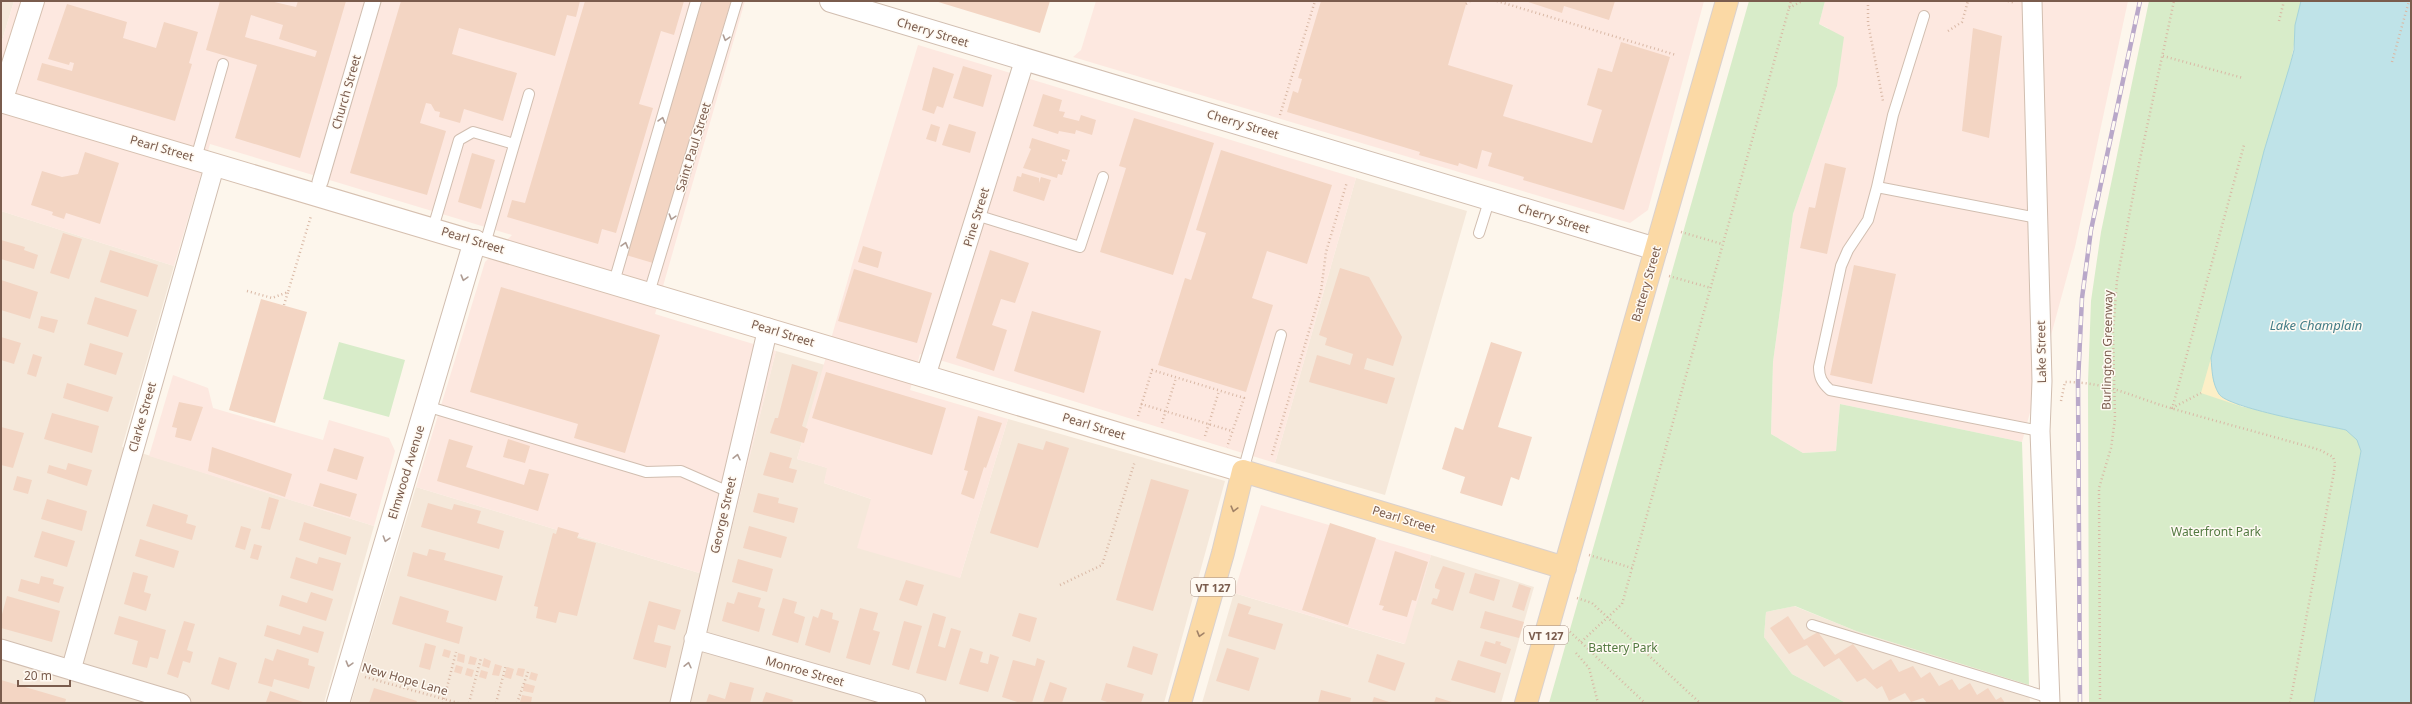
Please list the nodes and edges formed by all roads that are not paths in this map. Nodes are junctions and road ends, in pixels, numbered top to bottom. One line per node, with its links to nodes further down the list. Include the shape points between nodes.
1 (33, 1): 12 (main road)
2 (373, 1): 16 (street, Church Street)
3 (696, 1): 25 (lane, one-way to 3)
4 (737, 1): 26 (lane, Saint Paul Street, one-way to 26)
5 (831, 1): 9 (main road, Cherry Street)
6 (1727, 1): 24 (main road, Battery Street)
7 (2032, 1): 20 (street, Lake Street)
8 (1924, 16): 17 (lane, via 1894,115)
9 (1025, 59): 18 (main road, Cherry Street); 19 (street, Pine Street)
10 (223, 64): 14 (lane)
11 (529, 94): 13 (lane)
12 (1, 102): 14 (main road, Pearl Street)
13 (514, 144): 21 (lane, via 473,132 459,140); 23 (lane)
14 (205, 161): 21 (main road, Pearl Street); 38 (street, Clarke Street)
15 (1103, 177): 19 (lane, via 1080,247)
16 (320, 182)
17 (1877, 187): 20 (lane); 31 (lane, via 1868,220 1848,250 1841,266 1819,367 1823,385 1830,390)
18 (1490, 198): 22 (lane); 24 (main road, Cherry Street)
19 (976, 215): 29 (street, Pine Street)
20 (2037, 218): 31 (street, Lake Street, via 2042,381)
21 (433, 228): 23 (main road, Pearl Street)
22 (1479, 233)
23 (480, 242): 25 (main road, Pearl Street); 30 (main road, Elmwood Avenue, one-way to 30)
24 (1656, 249): 34 (main road, Battery Street)
25 (614, 282): 26 (main road, Pearl Street)
26 (650, 293): 27 (main road, Pearl Street)
27 (768, 328): 29 (main road, Pearl Street); 33 (street, George Street, one-way to 27)
28 (1281, 335): 32 (lane)
29 (926, 375): 32 (main road, Pearl Street)
30 (426, 406): 33 (lane, via 646,472 681,471); 42 (main road, Elmwood Avenue, one-way to 42)
31 (2040, 431): 40 (street, Lake Street)
32 (1243, 471): 34 (main road, Pearl Street); 45 (main road, VT 127, one-way to 45, via 1223,553)
33 (729, 492): 36 (street, George Street)
34 (1565, 568): 46 (main road, VT 127)
35 (1812, 625): 40 (lane)
36 (694, 639): 39 (street, Monroe Street); 43 (street, George Street, one-way to 36)
37 (1, 649): 38 (street)
38 (71, 670): 41 (street)
39 (877, 698): 44 (street, Monroe Street)
40 (2050, 701)
41 (182, 703)
42 (338, 703)
43 (680, 703)
44 (916, 703)
45 (1180, 703)
46 (1526, 703)

